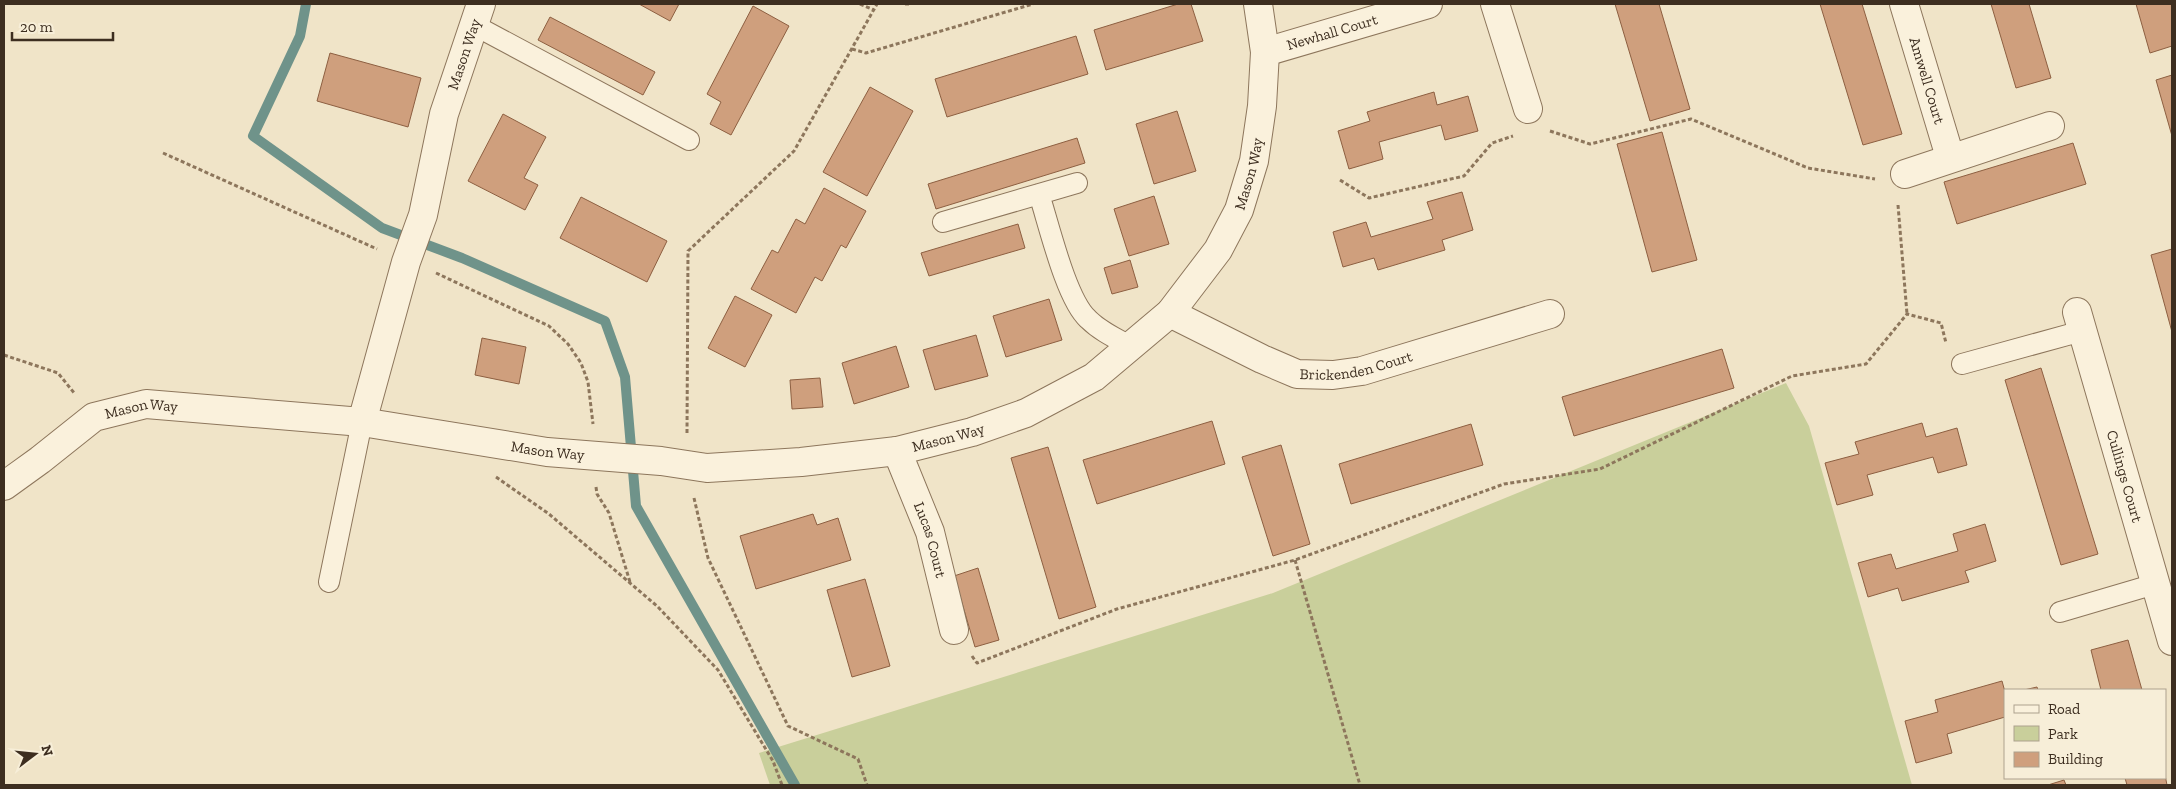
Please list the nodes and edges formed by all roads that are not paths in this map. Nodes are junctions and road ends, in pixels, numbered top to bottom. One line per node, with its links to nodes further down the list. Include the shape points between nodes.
1 (1258, 4): 6 (street, Mason Way)
2 (1428, 4): 6 (street, Newhall Court)
3 (1495, 4): 7 (street)
4 (1904, 4): 10 (street, Amwell Court)
5 (478, 15): 9 (lane); 20 (street, Mason Way, via 444,114 424,214 406,262)
6 (1265, 52): 15 (street, Mason Way, via 1254,161 1239,210 1218,250)
7 (1528, 110)
8 (2050, 126): 10 (street)
9 (689, 140)
10 (1950, 157): 11 (street)
11 (1900, 178)
12 (1077, 183): 13 (lane)
13 (1039, 194): 14 (lane); 18 (lane, via 1069,290 1086,318 1104,333)
14 (943, 222)
15 (1170, 313): 16 (street, Brickenden Court, via 1297,374 1333,376 1362,371); 18 (street, Mason Way)
16 (1550, 314)
17 (2079, 321): 19 (lane); 24 (street, Cullings Court)
18 (1130, 346): 21 (street, Mason Way, via 1094,377 1026,413 972,432)
19 (1962, 364)
20 (362, 422): 21 (street, Mason Way, via 546,452 678,456 707,468); 22 (street, Mason Way, via 146,404 94,417); 23 (lane)
21 (897, 451): 26 (street, Lucas Court, via 930,532)
22 (4, 486)
23 (329, 582)
24 (2155, 584): 25 (lane); 27 (street, Cullings Court)
25 (2060, 612)
26 (954, 630)
27 (2172, 641)

